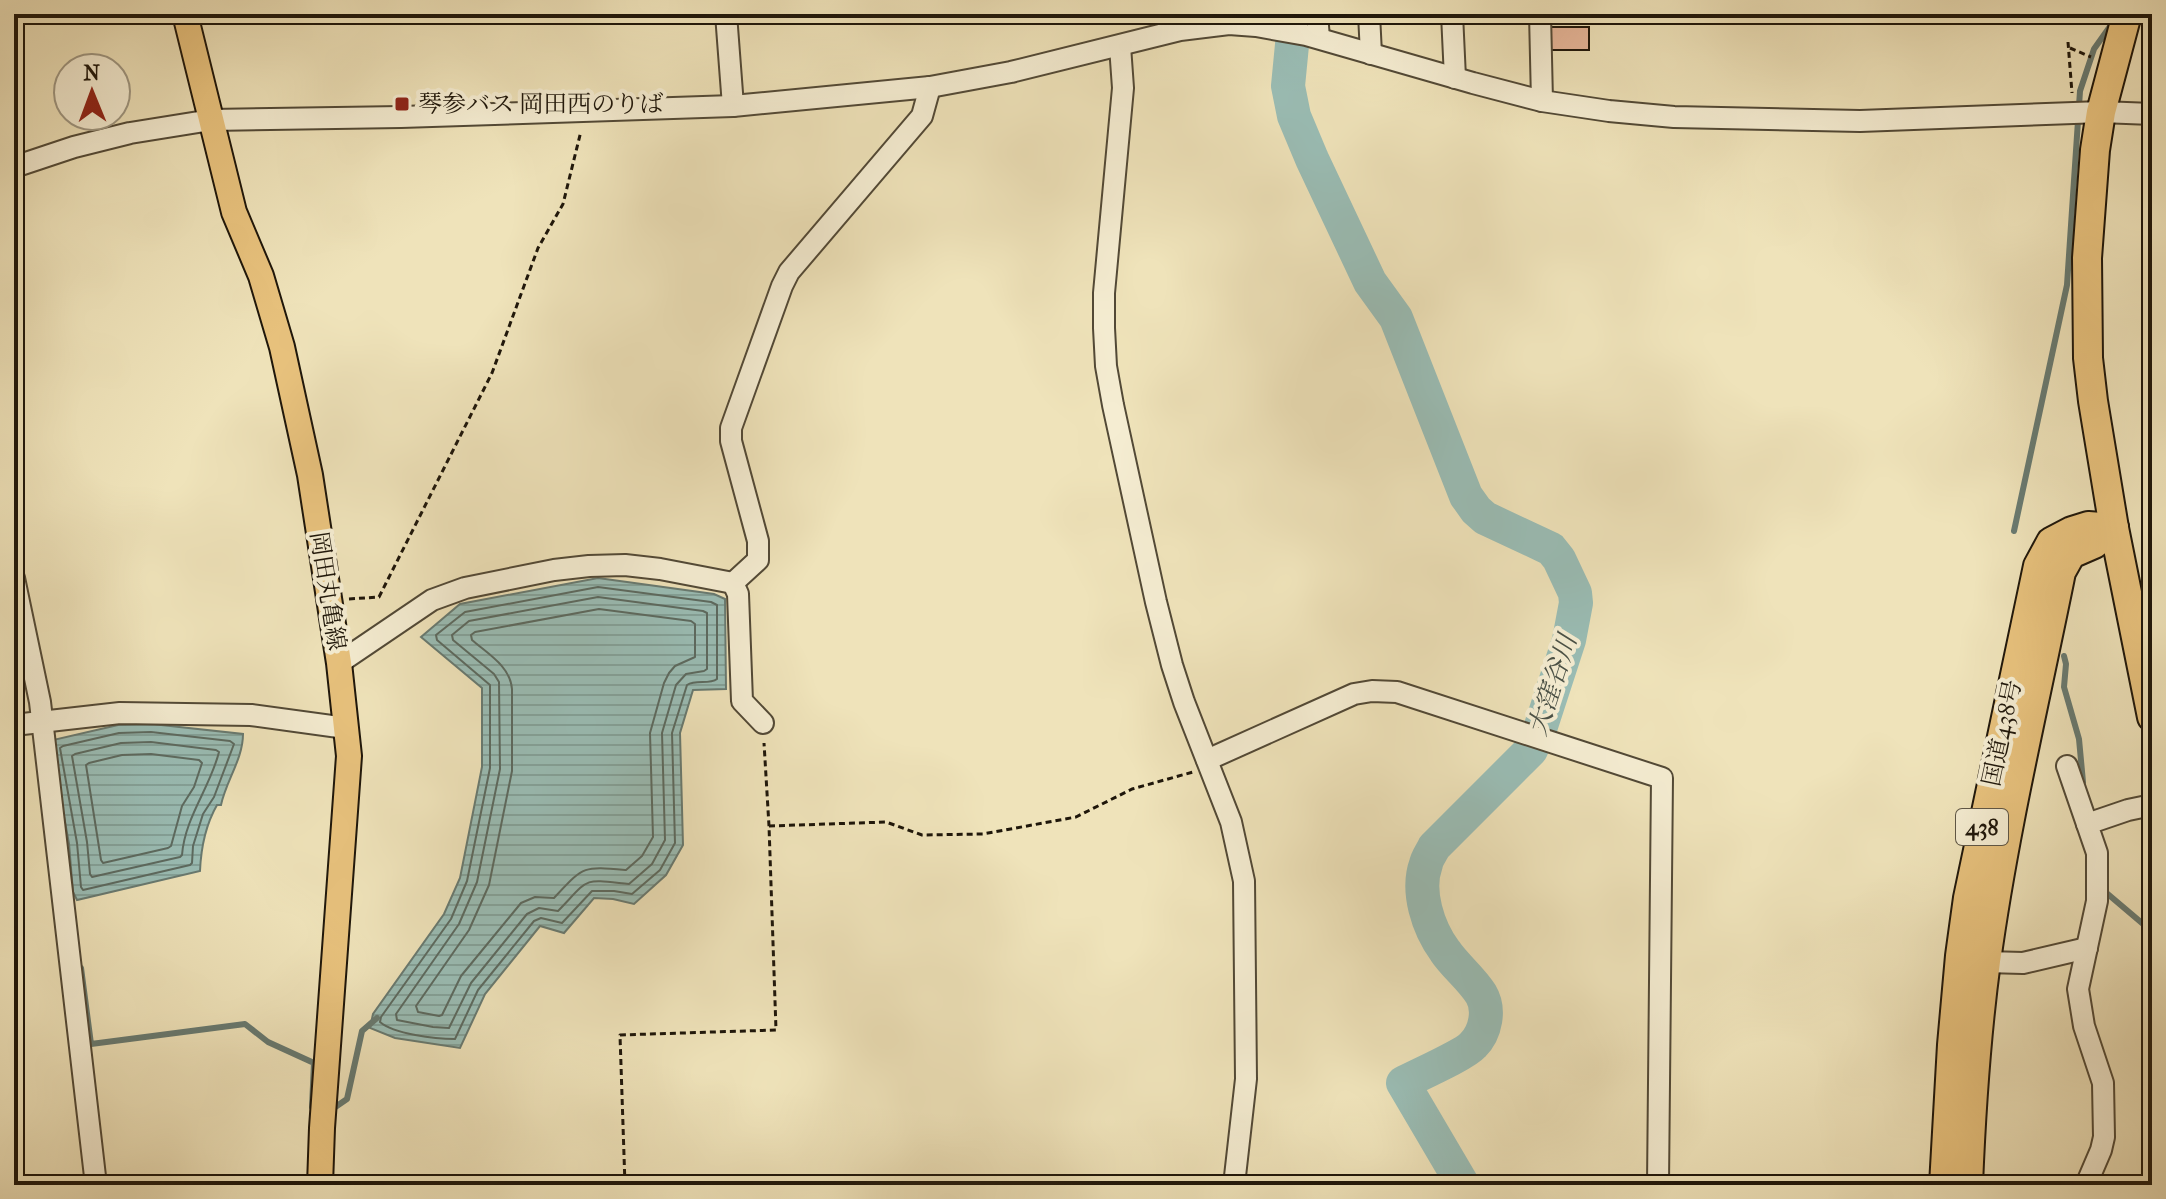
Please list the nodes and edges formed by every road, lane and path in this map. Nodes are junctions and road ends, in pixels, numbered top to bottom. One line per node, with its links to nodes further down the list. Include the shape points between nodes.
1 (185, 14): 21 (main road, 岡田丸亀線)
2 (726, 14): 17 (street)
3 (1317, 14): 8 (street)
4 (1369, 14): 12 (street)
5 (1452, 14): 14 (street)
6 (1540, 14): 16 (street)
7 (2127, 14): 18 (highway)
8 (1304, 34): 10 (street, via 1229,24); 12 (street)
9 (2068, 42): 11 (path)
10 (1120, 46): 15 (street); 34 (street, via 1123,88 1104,293 1106,366 1162,627)
11 (2070, 48): 13 (path); 18 (path)
12 (1371, 54): 14 (street)
13 (2089, 56)
14 (1455, 78): 16 (street)
15 (930, 87): 17 (street); 25 (street, via 922,116 782,286 731,428 758,541 758,560)
16 (1542, 101): 18 (street, via 1635,114 1752,120 1860,121)
17 (733, 106): 19 (street)
18 (2083, 108): 20 (street); 23 (highway, via 2095,150 2087,258 2088,358)
19 (586, 112): 21 (street); 26 (path, via 563,204 538,248 492,373 379,597)
20 (2152, 114)
21 (211, 120): 22 (street, via 130,133); 26 (main road, 岡田丸亀線, via 234,212 282,347 310,475)
22 (14, 167)
23 (2114, 528): 27 (highway); 40 (highway, 国道438号 / 438, via 2071,554 2061,572); 46 (highway, 国道438号 / 438, via 2072,531 2051,542 2038,566 1968,898 1954,1015)
24 (14, 578): 30 (street)
25 (733, 583): 28 (street, via 613,566 554,570 465,588 432,600); 31 (street, via 738,594 742,701)
26 (328, 600): 28 (main road, 岡田丸亀線)
27 (2142, 608): 29 (highway)
28 (339, 663): 33 (main road, 岡田丸亀線)
29 (2152, 717)
30 (40, 723): 32 (street); 33 (street, via 120,713 251,715); 41 (street)
31 (763, 723): 38 (path)
32 (14, 725)
33 (346, 728): 42 (main road, 岡田丸亀線, via 349,756)
34 (1208, 764): 38 (path, via 1132,789 1076,817 983,834 922,835 886,822); 44 (street, via 1231,822 1244,881 1246,1079); 45 (street, via 1354,694 1372,691 1397,692 1662,778)
35 (2067, 766): 37 (street)
36 (2152, 805): 37 (street)
37 (2091, 823): 39 (street, via 2097,901)
38 (769, 826): 43 (path, via 776,1030 620,1035)
39 (2087, 948): 40 (street, via 2023,963); 48 (street, via 2078,989 2103,1083 2104,1137)
40 (1986, 962): 47 (highway, 国道438号 / 438)
41 (96, 1185)
42 (320, 1185)
43 (625, 1185)
44 (1234, 1185)
45 (1658, 1185)
46 (1944, 1185)
47 (1968, 1185)
48 (2086, 1185)

